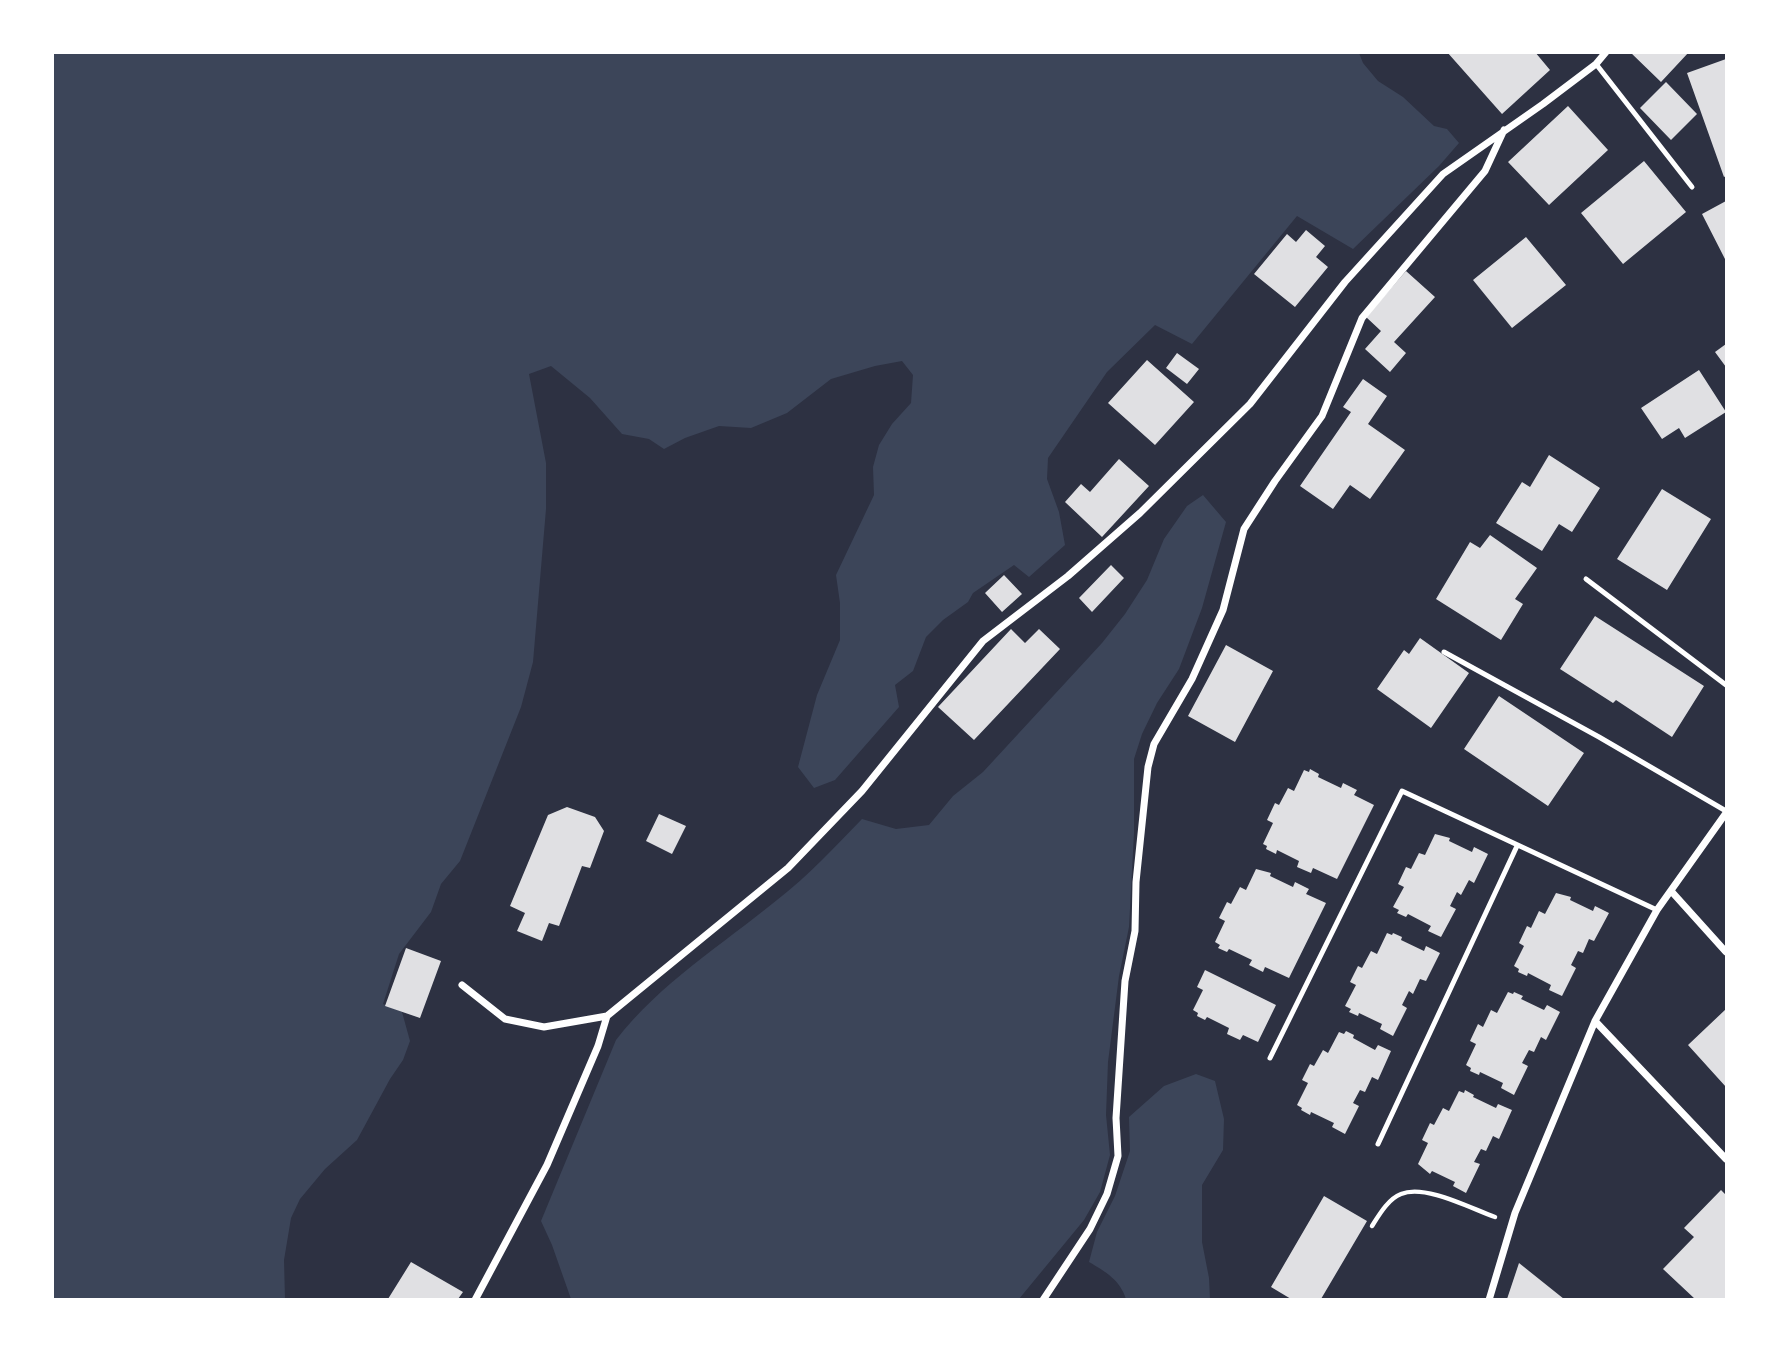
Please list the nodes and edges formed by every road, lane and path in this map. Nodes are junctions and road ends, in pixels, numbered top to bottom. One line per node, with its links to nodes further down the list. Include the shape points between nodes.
1 (1606, 52): 2 (street)
2 (1596, 64): 3 (street); 4 (lane)
3 (1504, 130): 14 (street, via 1443,174 1345,282 1250,404 1149,504 1068,576 984,640 862,792 788,868); 22 (street, via 1485,171 1362,318 1322,416 1244,529 1223,610 1192,679 1154,744 1136,882 1135,931 1125,981 1116,1104 1118,1156 1090,1229)
4 (1692, 187)
5 (1586, 579): 7 (lane)
6 (1444, 652): 8 (lane)
7 (1727, 685)
8 (1727, 812): 10 (street)
9 (1517, 846): 11 (lane); 16 (lane, via 1402,791); 17 (lane)
10 (1672, 892): 11 (street); 12 (street)
11 (1657, 910): 15 (street)
12 (1727, 952)
13 (462, 985): 14 (street, via 505,1020 544,1027)
14 (607, 1016): 21 (street, via 547,1165)
15 (1595, 1021): 18 (street); 19 (street)
16 (1270, 1058)
17 (1378, 1144)
18 (1727, 1159)
19 (1512, 1223): 20 (path, via 1418,1191 1399,1195); 23 (street)
20 (1372, 1226)
21 (475, 1300)
22 (1042, 1300)
23 (1489, 1300)

